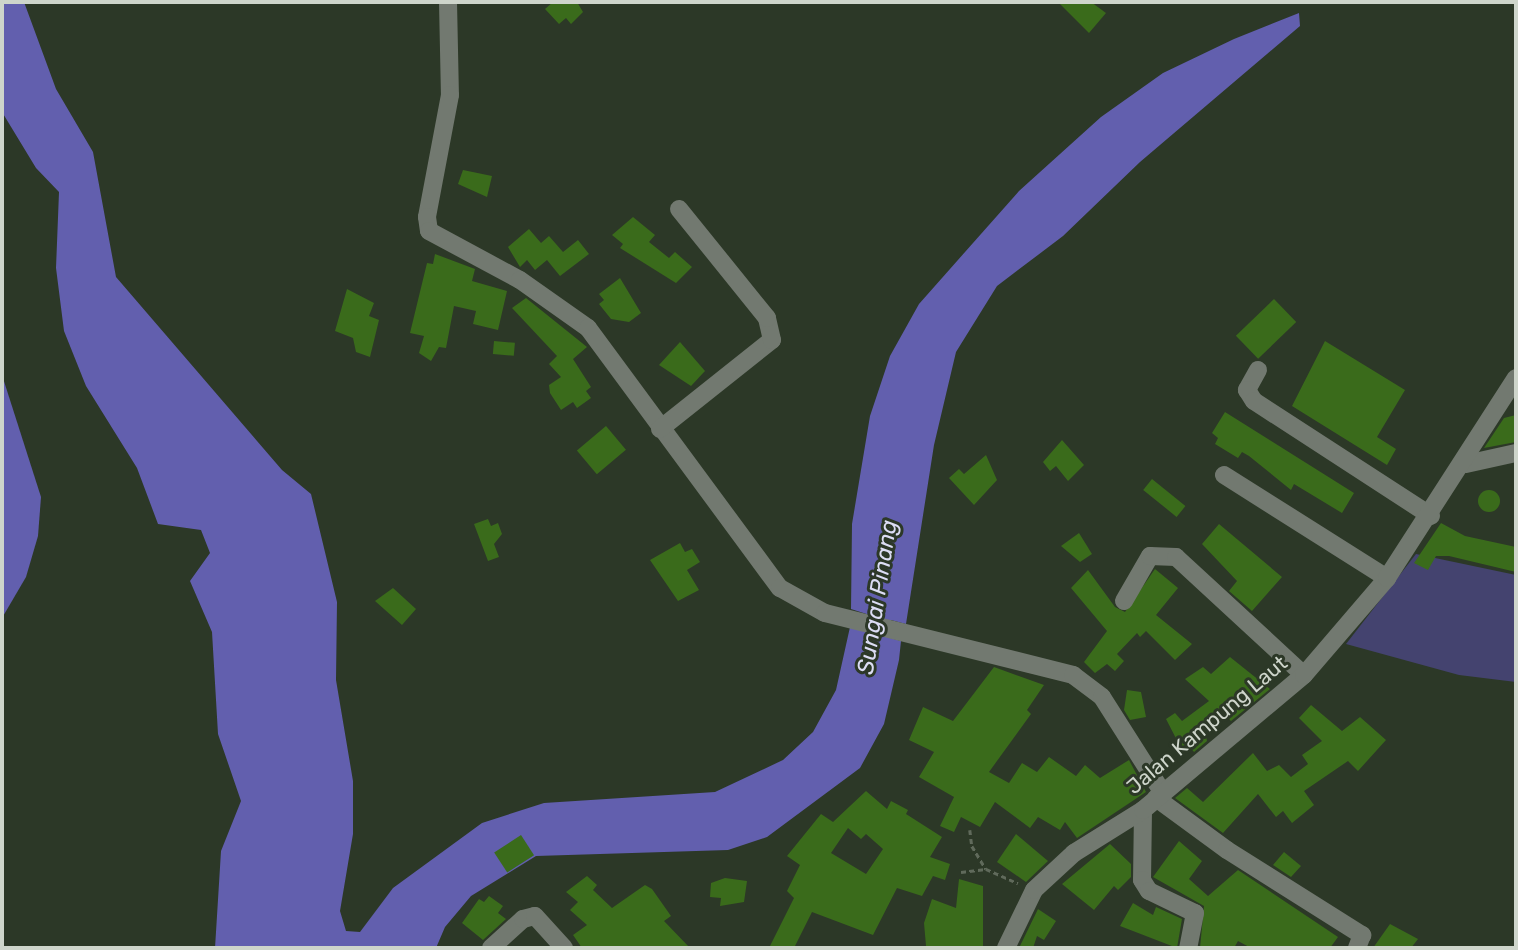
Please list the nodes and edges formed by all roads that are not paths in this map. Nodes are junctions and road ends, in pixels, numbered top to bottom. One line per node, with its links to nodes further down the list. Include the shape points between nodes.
1 (448, 2): 5 (street, via 450,95 427,217 429,231 520,280 588,328)
2 (679, 209): 5 (street, via 767,318 772,340)
3 (1258, 370): 9 (street, via 1247,390 1254,401)
4 (1516, 378): 7 (street, Jalan Kampung Laut)
5 (660, 429): 13 (street, via 780,588 825,613 1086,682 1102,697)
6 (1516, 453): 7 (street)
7 (1466, 464): 9 (street, Jalan Kampung Laut)
8 (1224, 475): 10 (street)
9 (1432, 516): 10 (street, Jalan Kampung Laut)
10 (1387, 578): 12 (street, Jalan Kampung Laut)
11 (1124, 601): 12 (street, via 1150,556 1176,557)
12 (1304, 675): 13 (street, Jalan Kampung Laut)
13 (1160, 795): 14 (street, Jalan Kampung Laut); 19 (street, via 1227,850 1362,935)
14 (1143, 810): 17 (street, Jalan Kampung Laut, via 1074,853 1034,890); 18 (street, via 1142,880 1149,891 1195,913)
15 (491, 948): 16 (street, via 523,919 535,916)
16 (564, 948)
17 (1006, 948)
18 (1188, 948)
19 (1357, 948)

